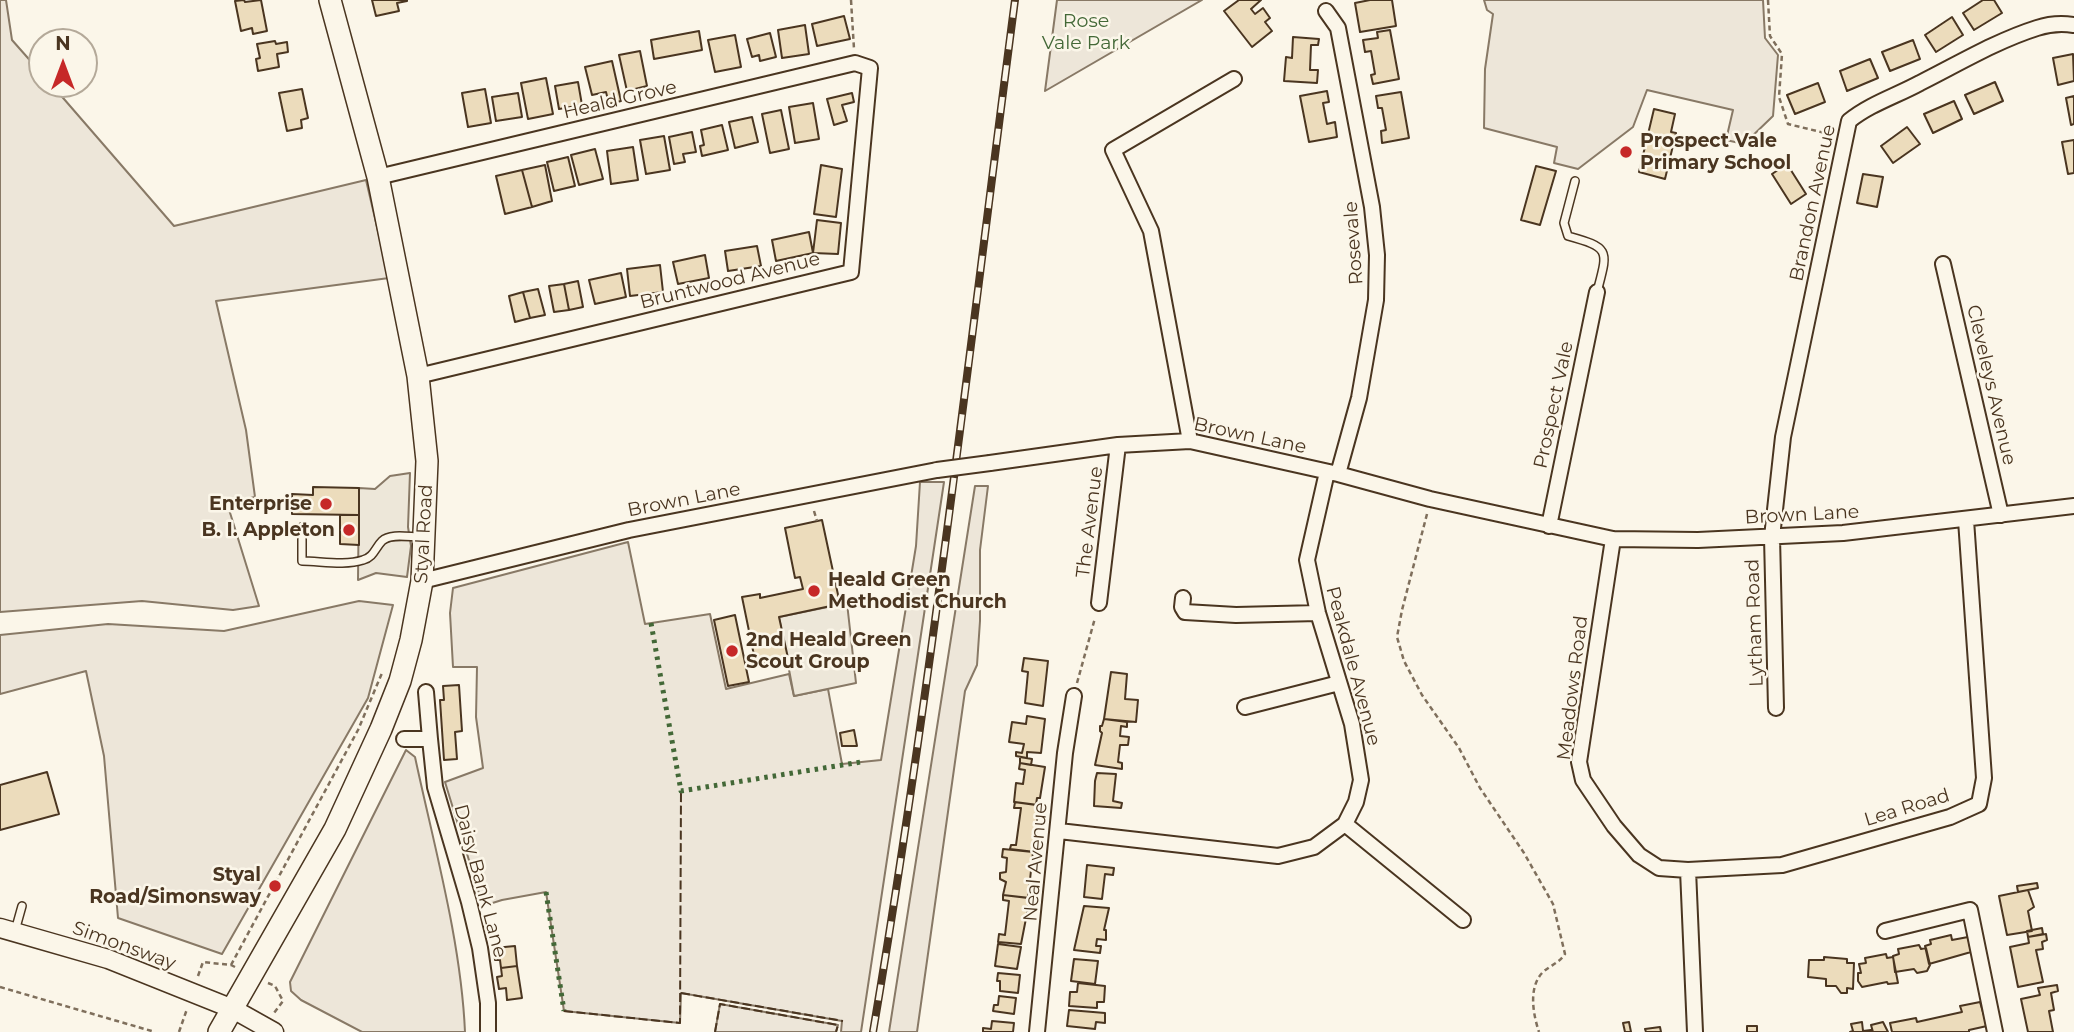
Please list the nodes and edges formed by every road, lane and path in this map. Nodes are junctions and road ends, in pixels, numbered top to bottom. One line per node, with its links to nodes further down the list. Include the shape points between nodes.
1 (330, 0): 9 (main road, Styal Road)
2 (851, 0): 6 (path)
3 (1768, 0): 8 (path, via 1770,36 1782,54 1779,97 1788,124)
4 (1328, 6): 16 (street, Rosevale, via 1338,28 1373,207 1377,255 1376,300 1361,386)
5 (2074, 25): 8 (street, Brandon Avenue, via 2040,27 2012,37 1864,108 1849,121)
6 (855, 63): 9 (street, Heald Grove); 13 (street, Bruntwood Avenue, via 870,68 851,272)
7 (1234, 79): 14 (street, via 1113,150 1151,231)
8 (1844, 138): 26 (street, Brandon Avenue, via 1783,437)
9 (378, 177): 13 (main road, Styal Road)
10 (1575, 181): 12 (lane, via 1564,222 1568,236 1602,250 1605,257)
11 (1942, 264): 20 (street, Cleveleys Avenue)
12 (1597, 292): 23 (street, Prospect Vale)
13 (418, 376): 25 (main road, Styal Road, via 427,461)
14 (1190, 441): 15 (street, Brown Lane); 16 (street, Brown Lane)
15 (1118, 445): 28 (street, Brown Lane, bridge, via 936,470 629,530); 30 (street, The Avenue)
16 (1333, 473): 17 (street, Brown Lane); 31 (street, Peakdale Avenue, via 1307,560)
17 (1430, 499): 23 (street, Brown Lane); 56 (path, via 1397,636 1422,695 1553,904 1565,954 1542,974 1535,990 1532,1006)
18 (2074, 506): 20 (street, Brown Lane)
19 (814, 511): 22 (path)
20 (2001, 515): 21 (street, Brown Lane)
21 (1966, 520): 26 (street, Brown Lane); 42 (street, Lea Road, via 1984,778 1979,804 1950,817 1782,865)
22 (817, 521)
23 (1549, 526): 27 (street, Brown Lane)
24 (302, 527): 25 (lane, via 302,561 357,562 367,559 389,536)
25 (424, 537): 28 (main road, Styal Road)
26 (1772, 537): 27 (street, Brown Lane); 37 (street, Lytham Road)
27 (1613, 539): 42 (street, Meadows Road, via 1579,762 1583,780 1639,855 1660,868)
28 (422, 581): 50 (main road, Styal Road, via 395,696 335,829)
29 (1183, 598): 31 (street, via 1185,612)
30 (1099, 603): 35 (path)
31 (1318, 613): 33 (street, Peakdale Avenue)
32 (385, 664): 47 (path, via 358,730)
33 (1339, 684): 36 (street); 40 (street, Peakdale Avenue, via 1352,724 1361,780)
34 (426, 692): 39 (street, Daisy Bank Lane)
35 (1074, 696): 41 (street, Neal Avenue)
36 (1245, 707)
37 (1776, 708)
38 (404, 739): 39 (street)
39 (430, 739): 54 (street, Daisy Bank Lane, via 435,787 480,948)
40 (1345, 824): 41 (street, via 1314,846 1278,856); 44 (street)
41 (1059, 831): 55 (street, Neal Avenue)
42 (1688, 870): 57 (street)
43 (22, 906): 45 (lane)
44 (1463, 920)
45 (7, 930): 50 (street, Simonsway, via 108,959)
46 (1885, 931): 58 (street, via 1970,910)
47 (231, 965)
48 (0, 986): 52 (path)
49 (275, 986): 51 (path, via 283,1001)
50 (233, 1009): 51 (street, Simonsway); 53 (main road, Styal Road)
51 (269, 1029)
52 (155, 1032)
53 (219, 1032)
54 (488, 1032)
55 (1037, 1032)
56 (1539, 1032)
57 (1695, 1032)
58 (1994, 1032)

